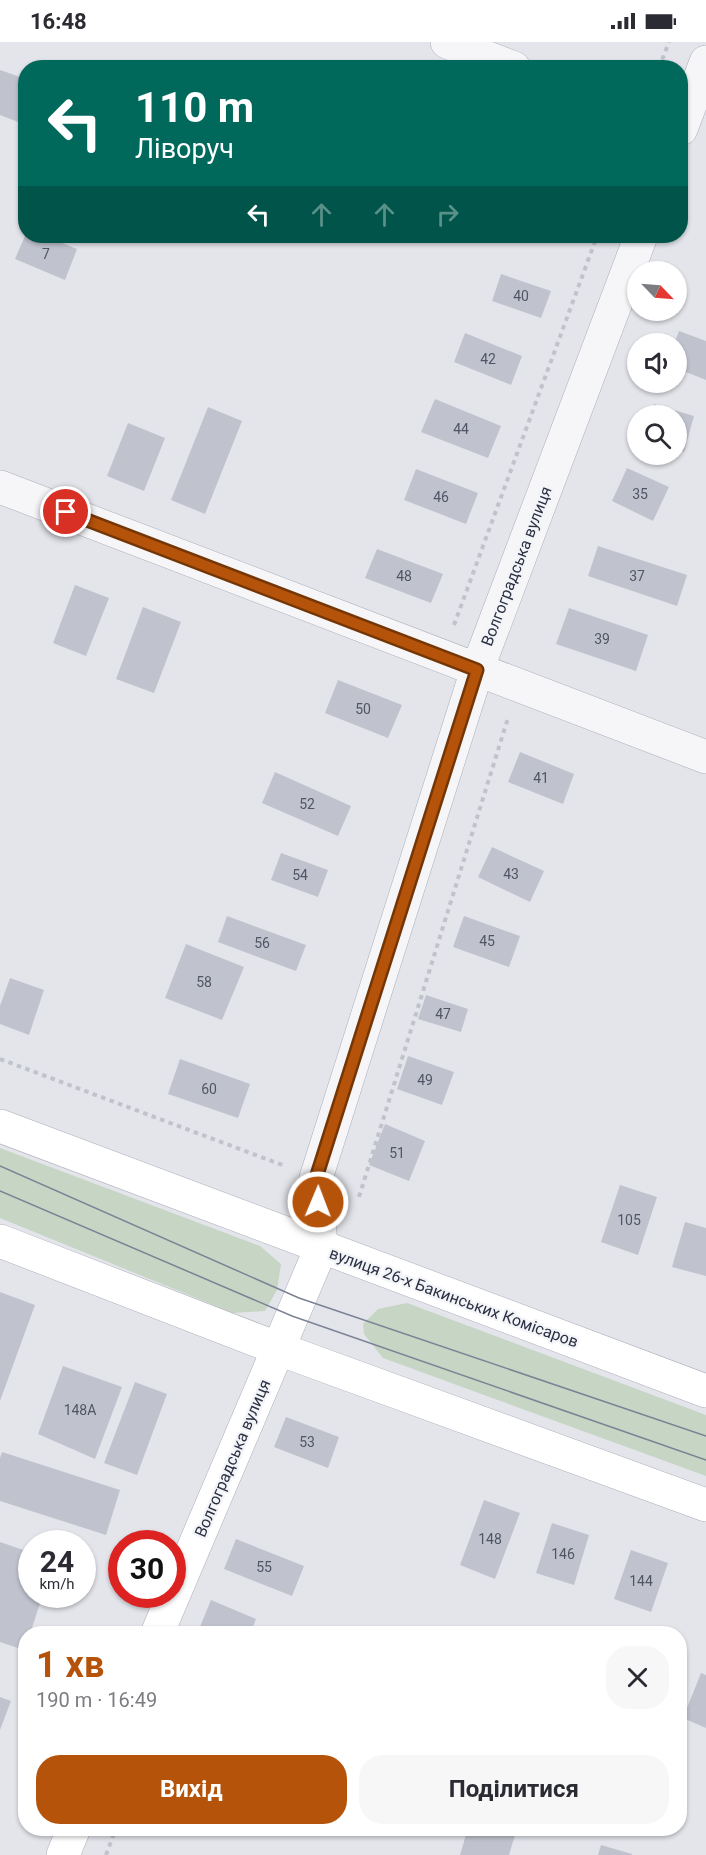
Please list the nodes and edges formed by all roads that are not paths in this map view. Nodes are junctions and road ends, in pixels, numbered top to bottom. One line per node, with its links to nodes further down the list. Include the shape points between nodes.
1 (447, 42): 2 (street)
2 (493, 60)
3 (706, 62): 4 (street)
4 (688, 111)
5 (688, 133): 6 (street)
6 (706, 141)
7 (638, 243): 9 (street, Волгоградська вулиця)
8 (0, 487): 9 (street)
9 (477, 670): 10 (street); 13 (street, Волгоградська вулиця, via 316,1178)
10 (706, 757)
11 (0, 1126): 13 (street, вулиця 26-х Бакинських Комісаров)
12 (0, 1241): 14 (street)
13 (321, 1248): 14 (street, Волгоградська вулиця); 15 (street, вулиця 26-х Бакинських Комісаров)
14 (279, 1349): 16 (street); 17 (street, Волгоградська вулиця)
15 (706, 1391)
16 (706, 1505)
17 (160, 1626)
18 (71, 1836): 19 (street)
19 (63, 1855)

